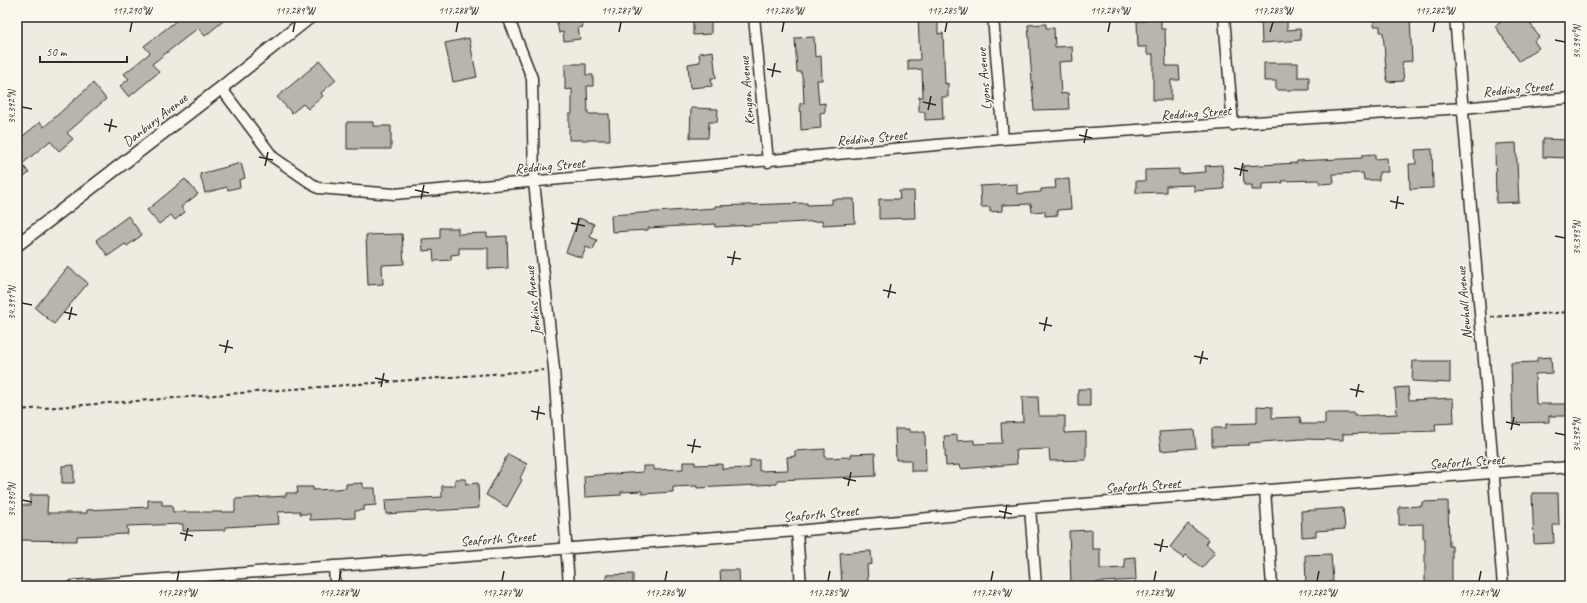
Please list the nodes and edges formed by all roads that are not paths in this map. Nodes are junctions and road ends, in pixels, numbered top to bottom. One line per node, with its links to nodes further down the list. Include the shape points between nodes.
1 (310, 17): 7 (street, Danbury Avenue)
2 (508, 17): 13 (street, Jenkins Avenue, via 532,78)
3 (754, 17): 12 (street, Kenyon Avenue)
4 (993, 17): 11 (street, Lyons Avenue)
5 (1224, 17): 10 (street)
6 (1455, 17): 9 (street, Newhall Avenue)
7 (221, 88): 13 (street, Redding Street, via 273,157 318,188 394,194); 14 (street, Danbury Avenue)
8 (1570, 98): 9 (street, Redding Street)
9 (1462, 108): 10 (street, Redding Street); 16 (street, Newhall Avenue)
10 (1233, 124): 11 (street, Redding Street)
11 (1003, 140): 12 (street, Redding Street)
12 (768, 162): 13 (street, Redding Street)
13 (534, 182): 20 (street, Jenkins Avenue, via 554,369)
14 (17, 245)
15 (1570, 467): 16 (street, Seaforth Street)
16 (1494, 474): 17 (street, Seaforth Street); 29 (street, Newhall Avenue)
17 (1265, 490): 18 (street, Seaforth Street); 28 (street)
18 (1030, 508): 19 (street, Seaforth Street); 27 (street)
19 (797, 531): 20 (street, Seaforth Street); 26 (street)
20 (566, 548): 21 (street, Seaforth Street); 25 (street, Jenkins Avenue)
21 (334, 566): 22 (street, Seaforth Street); 24 (street)
22 (103, 585): 23 (street, Seaforth Street)
23 (73, 586)
24 (335, 586)
25 (569, 586)
26 (801, 586)
27 (1036, 586)
28 (1272, 586)
29 (1503, 586)

